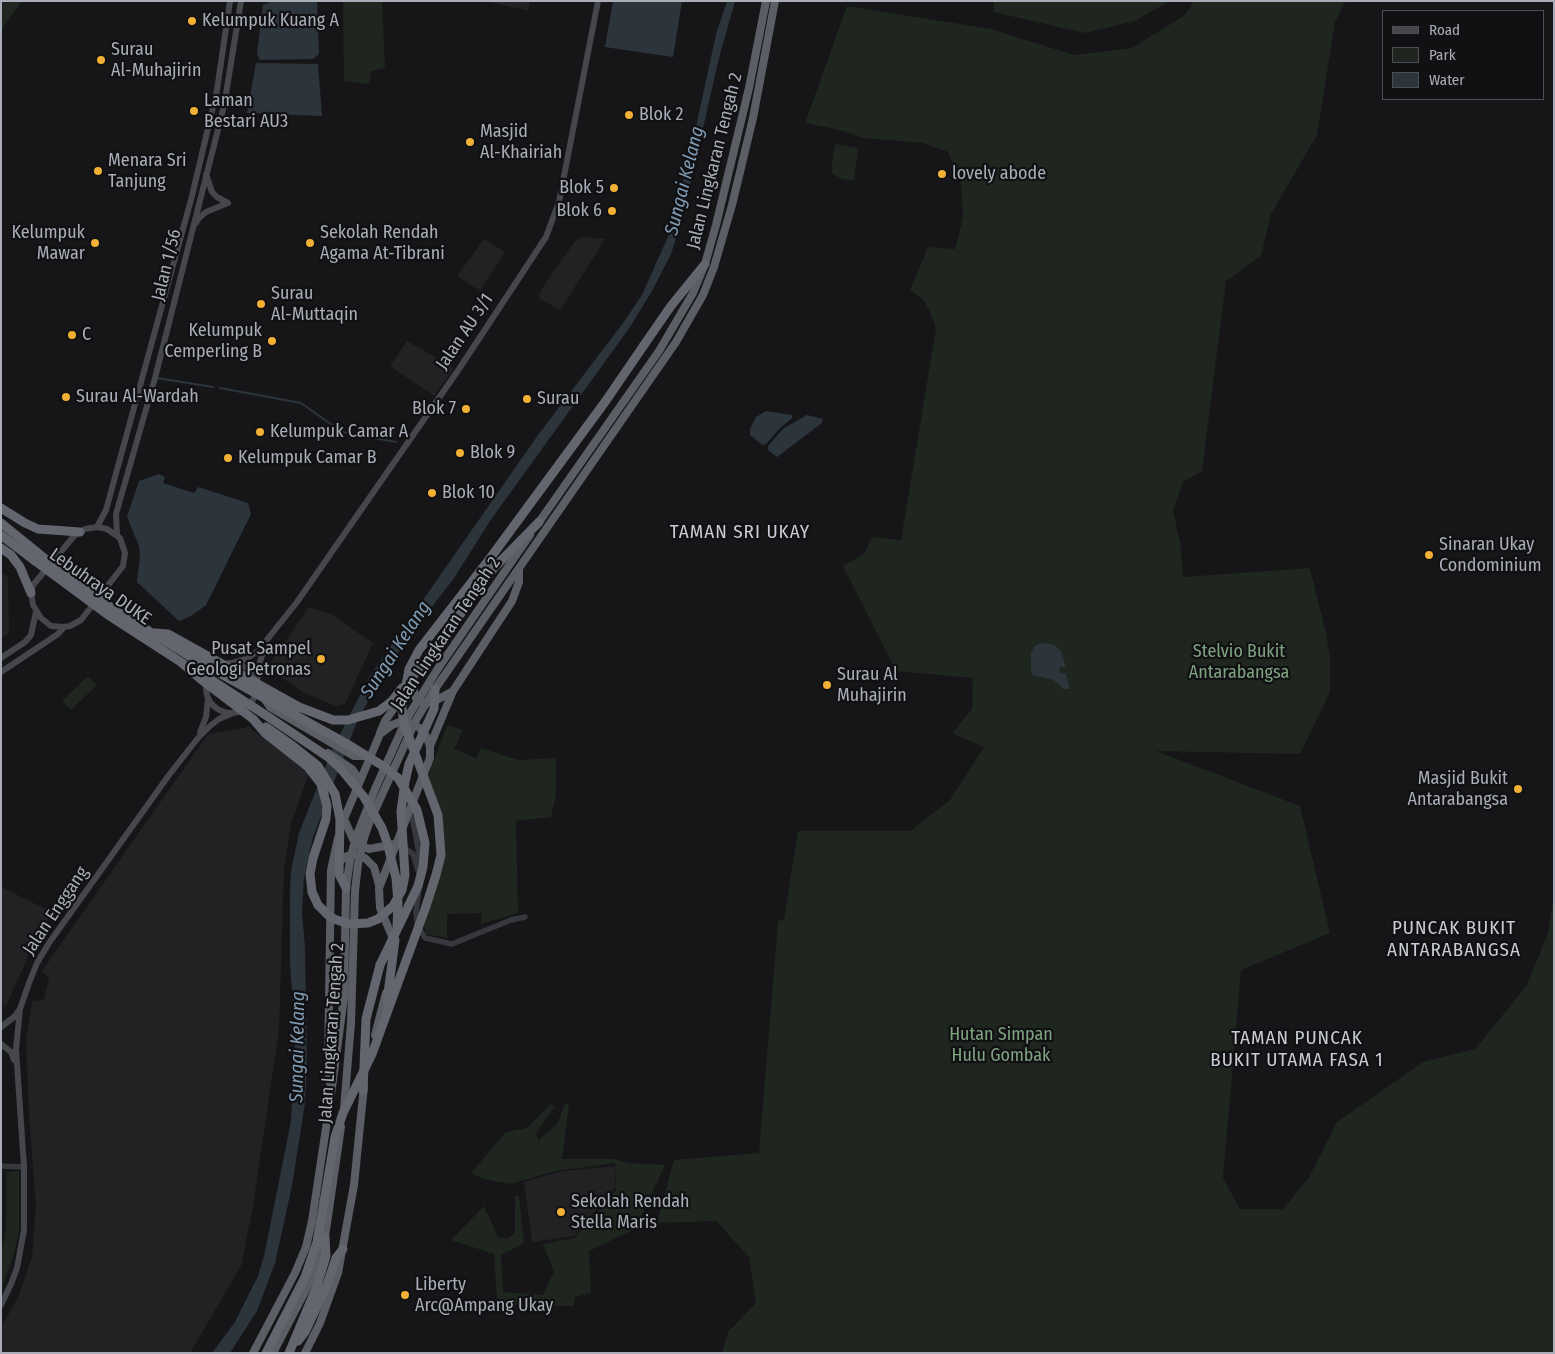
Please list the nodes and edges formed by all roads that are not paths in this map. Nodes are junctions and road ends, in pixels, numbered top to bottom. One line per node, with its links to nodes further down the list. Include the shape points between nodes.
1 (230, 1): 12 (main road, Jalan 1/56, via 217,90 192,196 106,510)
2 (241, 1): 6 (main road, Jalan 1/56, via 227,92)
3 (598, 1): 22 (main road, Jalan AU 3/1, via 558,202 546,237 459,369)
4 (766, 1): 8 (highway, Jalan Lingkaran Tengah 2, via 750,88)
5 (775, 1): 17 (highway, Jalan Lingkaran Tengah 2, via 753,118 732,205 703,295 676,342)
6 (206, 173): 7 (main road, Jalan 1/56); 7 (main road, via 212,192 228,203 206,212)
7 (192, 230): 15 (main road, Jalan 1/56, via 116,514)
8 (705, 264): 10 (highway, Jalan Lingkaran Tengah 2, via 694,293 670,335); 49 (highway, bridge, via 671,306 600,410 419,650 409,669 402,708 404,724 438,815 441,855)
9 (1, 508): 13 (highway, via 38,529)
10 (539, 522): 23 (highway, via 493,568); 45 (highway, Jalan Lingkaran Tengah 2, bridge, via 407,718 356,837)
11 (1, 523): 21 (highway, bridge, via 112,608)
12 (97, 527): 13 (main road); 15 (main road)
13 (80, 532): 18 (main road, via 37,579)
14 (1, 535): 25 (highway, Lebuhraya DUKE, bridge, via 108,614)
15 (117, 535): 20 (main road, via 125,553 121,571 81,620)
16 (1, 548): 18 (highway, via 20,567)
17 (520, 568): 30 (highway, Jalan Lingkaran Tengah 2); 31 (highway, via 512,601)
18 (31, 593): 19 (main road)
19 (36, 612): 20 (main road, via 46,623); 24 (main road, via 31,635)
20 (64, 627): 27 (main road)
21 (150, 632): 26 (highway, bridge, via 168,634); 53 (highway, bridge, via 383,766 398,778 417,810 425,843 423,867 418,886 380,965 366,1019)
22 (267, 640): 26 (main road, Jalan AU 3/1, via 246,659); 29 (main road, Jalan AU 3/1)
23 (429, 657): 26 (highway, bridge, via 392,701 379,711 348,720 333,720 299,707); 28 (highway)
24 (1, 658)
25 (182, 663): 34 (highway, bridge); 49 (highway, bridge, via 328,757 372,810 389,849 398,903)
26 (228, 664): 29 (main road, via 245,667); 32 (main road, Jalan Enggang, via 216,668 207,681)
27 (1, 672)
28 (414, 680): 31 (highway, via 414,694 420,702 433,702); 35 (highway, via 385,721)
29 (257, 685): 33 (main road, Jalan AU 3/1, via 251,704); 38 (highway, via 270,707 354,756)
30 (435, 689): 34 (highway, bridge, via 434,709 404,782 401,811 405,875 402,890 387,912 368,922 349,924 334,920 318,905 312,892 310,874 326,819 327,806 321,784 308,767 266,734); 57 (highway, Jalan Lingkaran Tengah 2, bridge, via 416,720 370,821 358,864 345,1097)
31 (453, 690): 37 (highway)
32 (208, 697): 33 (main road, via 218,710); 36 (main road, Jalan Enggang, via 206,717)
33 (237, 713): 36 (main road, Jalan Enggang, via 214,722); 39 (highway, via 260,711 272,716 348,766)
34 (253, 719): 45 (highway, bridge, via 318,766 327,779 338,806 338,874)
35 (380, 734): 37 (highway, via 400,722 410,723 420,728); 38 (highway)
36 (198, 738): 48 (main road, Jalan Enggang, via 49,943 37,962)
37 (430, 746): 40 (highway, via 430,758)
38 (371, 755): 39 (highway)
39 (360, 781): 41 (highway)
40 (409, 810): 42 (highway); 44 (street, via 418,845)
41 (344, 819): 42 (highway, via 352,839 359,845 370,849); 43 (highway)
42 (395, 844): 44 (street, via 413,854); 46 (highway)
43 (331, 870): 46 (highway, via 347,856 365,858 377,873); 54 (highway, via 328,1066)
44 (420, 876): 47 (street, via 417,917 425,938 452,944)
45 (346, 888): 54 (highway, Jalan Lingkaran Tengah 2, via 344,996)
46 (379, 888): 53 (highway, via 380,908 397,948)
47 (525, 917)
48 (20, 1009): 50 (main road); 52 (main road, Jalan Enggang, via 16,1038)
49 (386, 1016): 62 (highway, bridge, via 372,1054 342,1113 317,1242 306,1277)
50 (1, 1027)
51 (1, 1044): 52 (main road, via 11,1052)
52 (18, 1070): 56 (main road, Jalan Enggang)
53 (363, 1091): 58 (highway, via 354,1185)
54 (331, 1095): 61 (highway, Jalan Lingkaran Tengah 2, via 306,1247)
55 (1, 1166): 56 (street)
56 (24, 1167): 59 (main road, Jalan Enggang, via 21,1250)
57 (325, 1238): 60 (highway, via 326,1256 317,1286); 63 (highway, Jalan Lingkaran Tengah 2, via 311,1280)
58 (343, 1249): 60 (highway, via 336,1258 306,1332); 64 (highway, via 320,1324)
59 (1, 1305)
60 (290, 1352)
61 (253, 1353)
62 (266, 1353)
63 (273, 1353)
64 (305, 1353)

